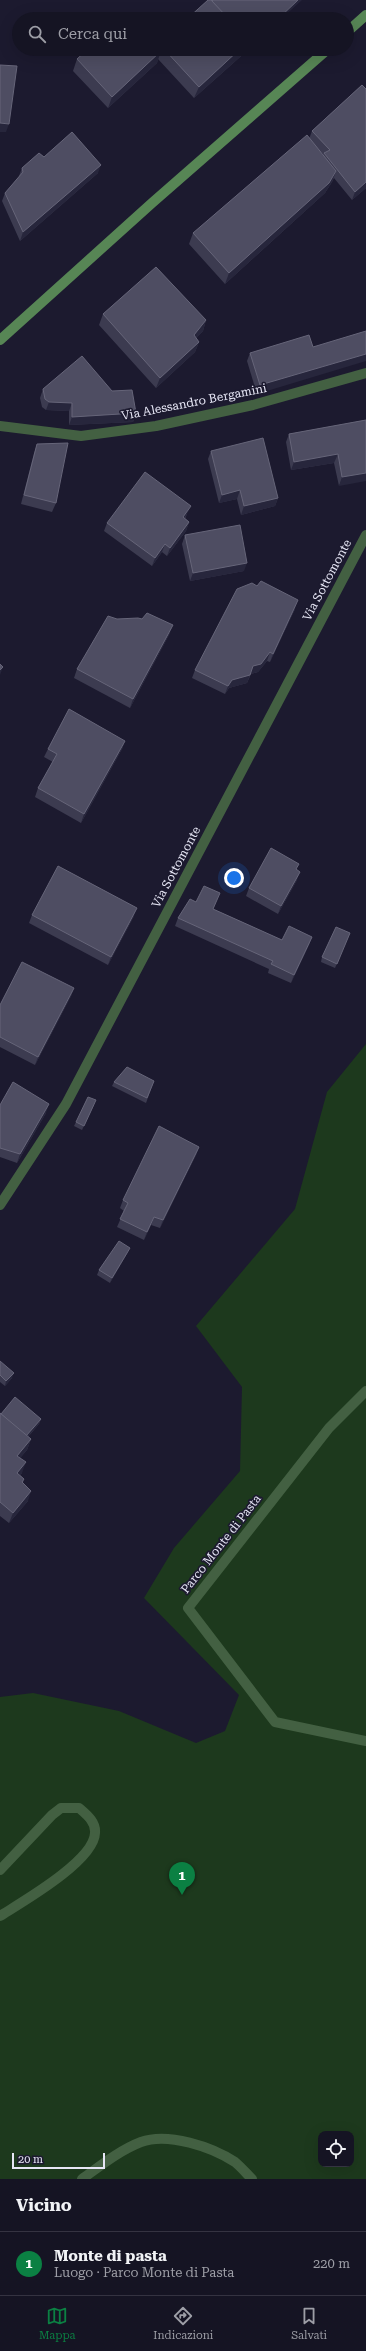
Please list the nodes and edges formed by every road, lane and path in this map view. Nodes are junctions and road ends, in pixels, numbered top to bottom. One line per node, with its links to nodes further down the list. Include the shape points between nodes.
1 (366, 15): 2 (main road)
2 (354, 26)
3 (320, 56): 4 (main road, via 152,202)
4 (0, 340)
5 (366, 373): 6 (street, Via Alessandro Bergamini, via 253,405 156,426 81,436)
6 (0, 426)
7 (366, 535): 8 (street, Via Sottomonte, via 66,1104)
8 (0, 1205)
9 (366, 1391): 10 (street, Parco Monte di Pasta, via 328,1428 188,1608 275,1722)
10 (366, 1740)
11 (0, 1870): 12 (street, via 52,1815 62,1808 79,1808 93,1823 95,1833 91,1847 56,1880)
12 (0, 1916)
13 (82, 2179): 14 (street, via 110,2159 142,2142 163,2139 177,2139 235,2162)
14 (252, 2179)

